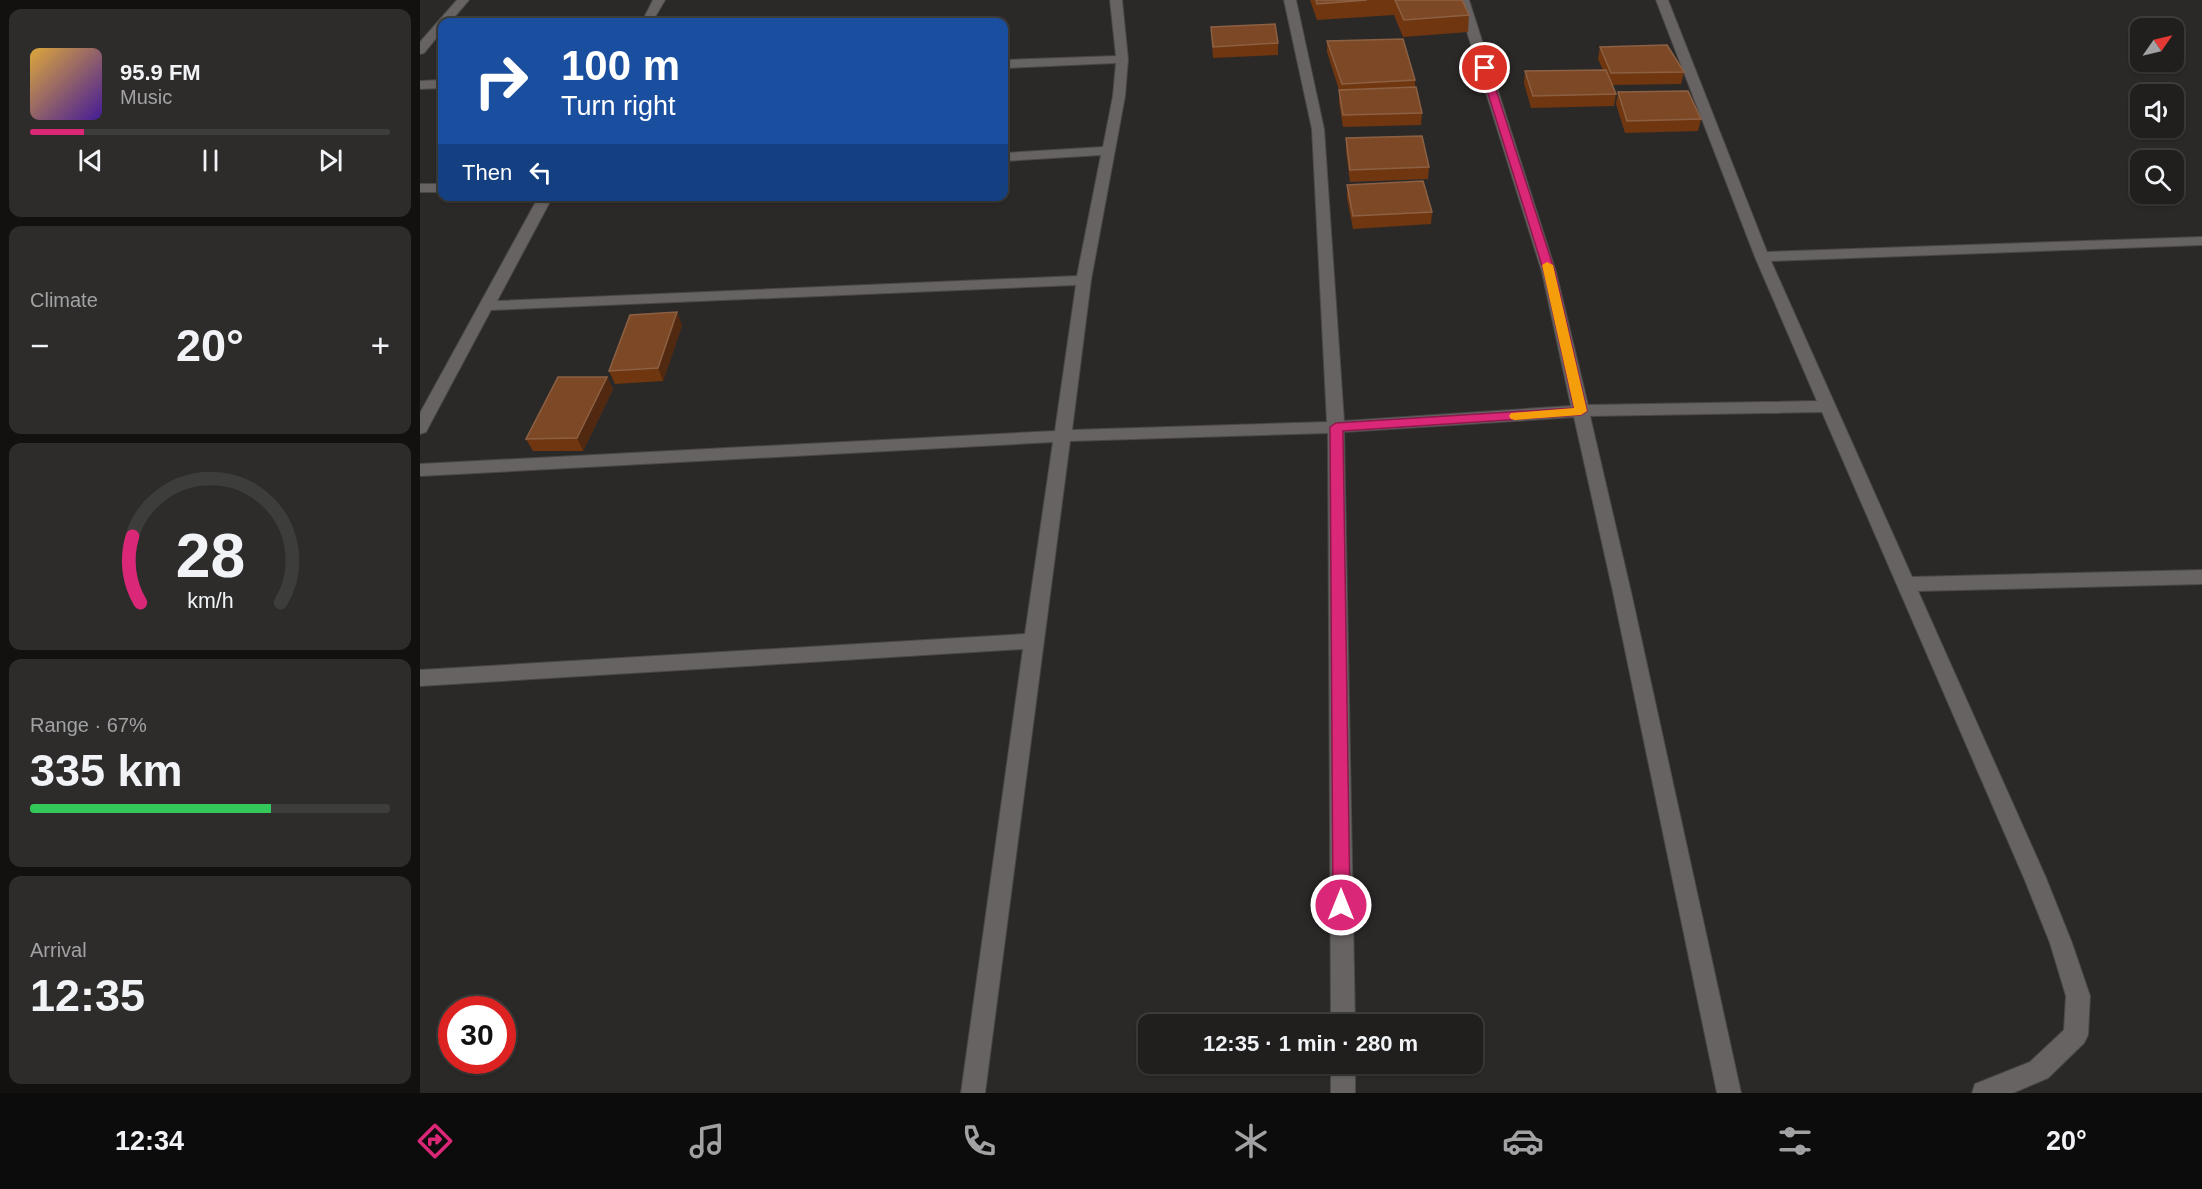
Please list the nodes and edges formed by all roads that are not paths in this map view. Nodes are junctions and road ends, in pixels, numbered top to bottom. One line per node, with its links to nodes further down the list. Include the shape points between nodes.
1 (463, 0): 7 (street)
2 (659, 0): 8 (street)
3 (1116, 0): 11 (street)
4 (1290, 0): 26 (street, via 1318,129)
5 (1463, 0): 25 (street, via 1549,272)
6 (1662, 0): 21 (street)
7 (447, 18)
8 (649, 18)
9 (438, 29): 10 (street)
10 (420, 50)
11 (1122, 59): 12 (street); 15 (street)
12 (1008, 64)
13 (438, 84): 14 (street)
14 (420, 85)
15 (1109, 151): 16 (street); 22 (street)
16 (1008, 157)
17 (420, 188): 18 (street)
18 (438, 188)
19 (543, 201): 23 (street)
20 (2202, 241): 21 (street)
21 (1762, 257): 24 (street)
22 (1084, 280): 23 (street); 28 (street)
23 (487, 306): 27 (street)
24 (1827, 406): 25 (street); 31 (street)
25 (1581, 411): 26 (street); 38 (street)
26 (1336, 427): 28 (street); 34 (street)
27 (420, 428)
28 (1062, 436): 29 (street); 32 (street)
29 (420, 470)
30 (2202, 577): 31 (street)
31 (1905, 584): 39 (street, via 2035,879 2078,996 2076,1035 2039,1070)
32 (1034, 641): 33 (street); 36 (street)
33 (420, 678)
34 (1342, 1014)
35 (1343, 1074): 37 (street)
36 (973, 1093)
37 (1343, 1093)
38 (1729, 1093)
39 (1984, 1093)

